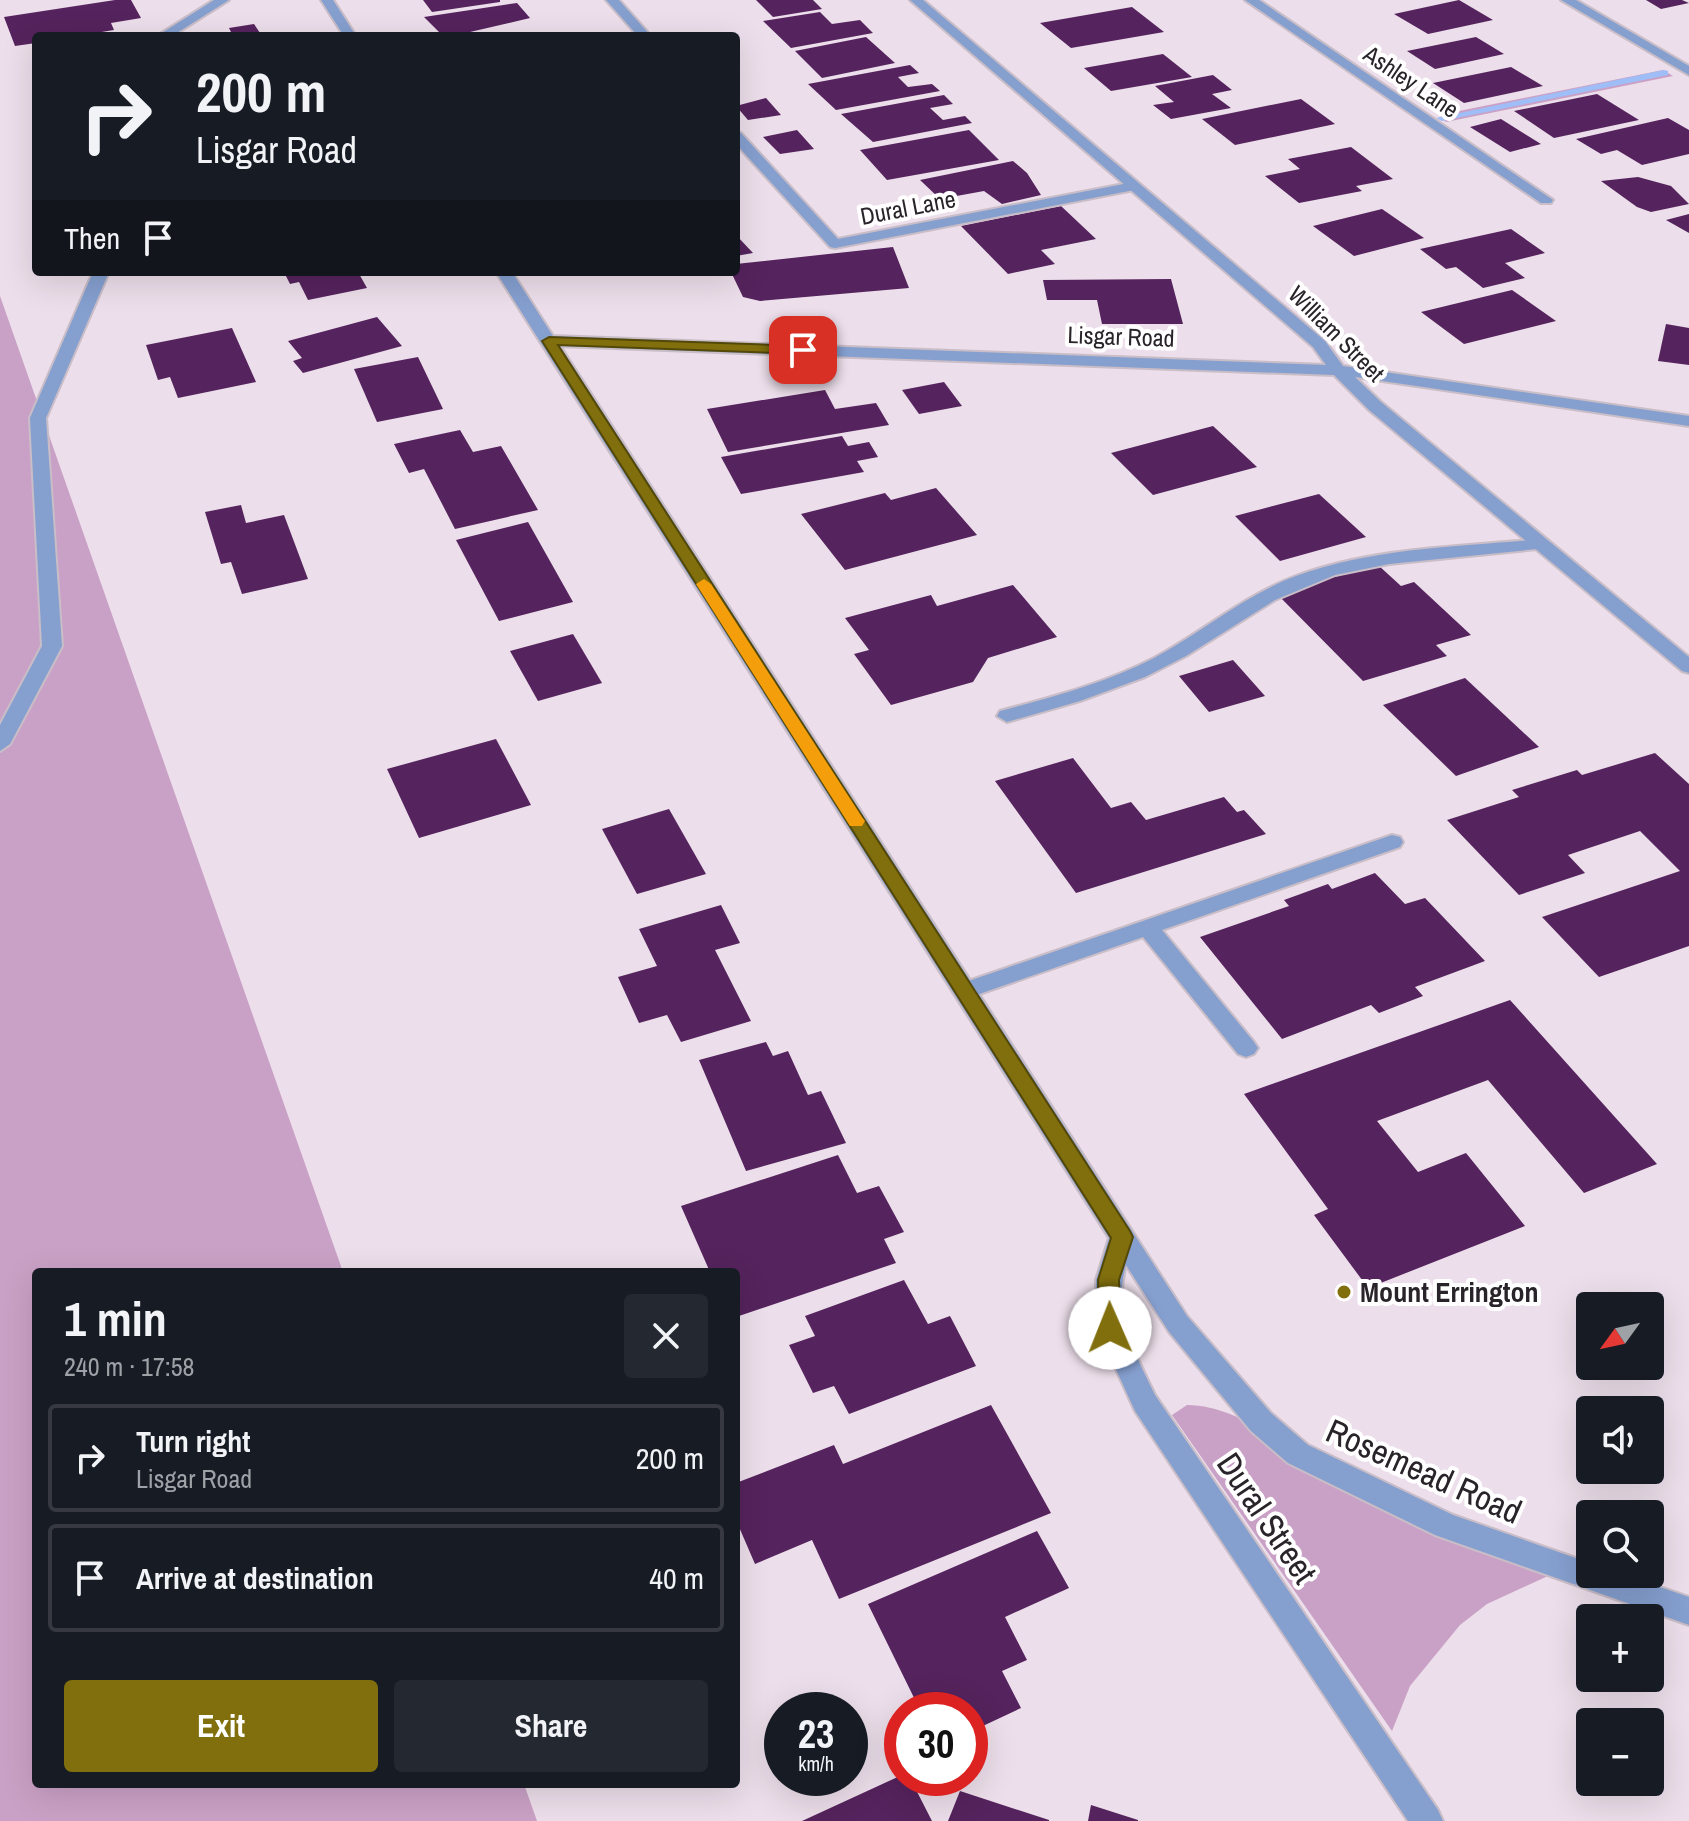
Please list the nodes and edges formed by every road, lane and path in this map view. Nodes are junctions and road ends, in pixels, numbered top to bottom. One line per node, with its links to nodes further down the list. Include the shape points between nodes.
1 (223, 0): 7 (street)
2 (327, 0): 8 (street)
3 (612, 0): 9 (street)
4 (916, 0): 12 (street, William Street)
5 (1251, 0): 13 (street, Ashley Lane)
6 (1567, 0): 10 (street)
7 (170, 32)
8 (347, 32)
9 (641, 32)
10 (1689, 71)
11 (740, 140): 12 (street, Dural Lane, via 835,244)
12 (1134, 186): 17 (street, William Street, via 1319,344)
13 (1546, 200)
14 (99, 276): 22 (street, via 38,418 52,646)
15 (507, 276): 16 (street)
16 (549, 341): 17 (street, Lisgar Road); 25 (street)
17 (1338, 370): 18 (street, Lisgar Road); 19 (street, William Street)
18 (1689, 421)
19 (1541, 544): 20 (street, William Street); 21 (street, via 1390,558 1302,580 1260,599 1177,653 1100,689)
20 (1689, 667)
21 (1007, 716)
22 (0, 744)
23 (1392, 842): 24 (street)
24 (1148, 928): 25 (street); 26 (street)
25 (965, 991): 27 (street)
26 (1246, 1048)
27 (1122, 1237): 28 (street, Rosemead Road, via 1178,1324 1261,1422 1298,1454 1445,1526); 29 (street, Dural Street, via 1109,1280 1110,1328 1145,1403)
28 (1689, 1611)
29 (1427, 1821)

